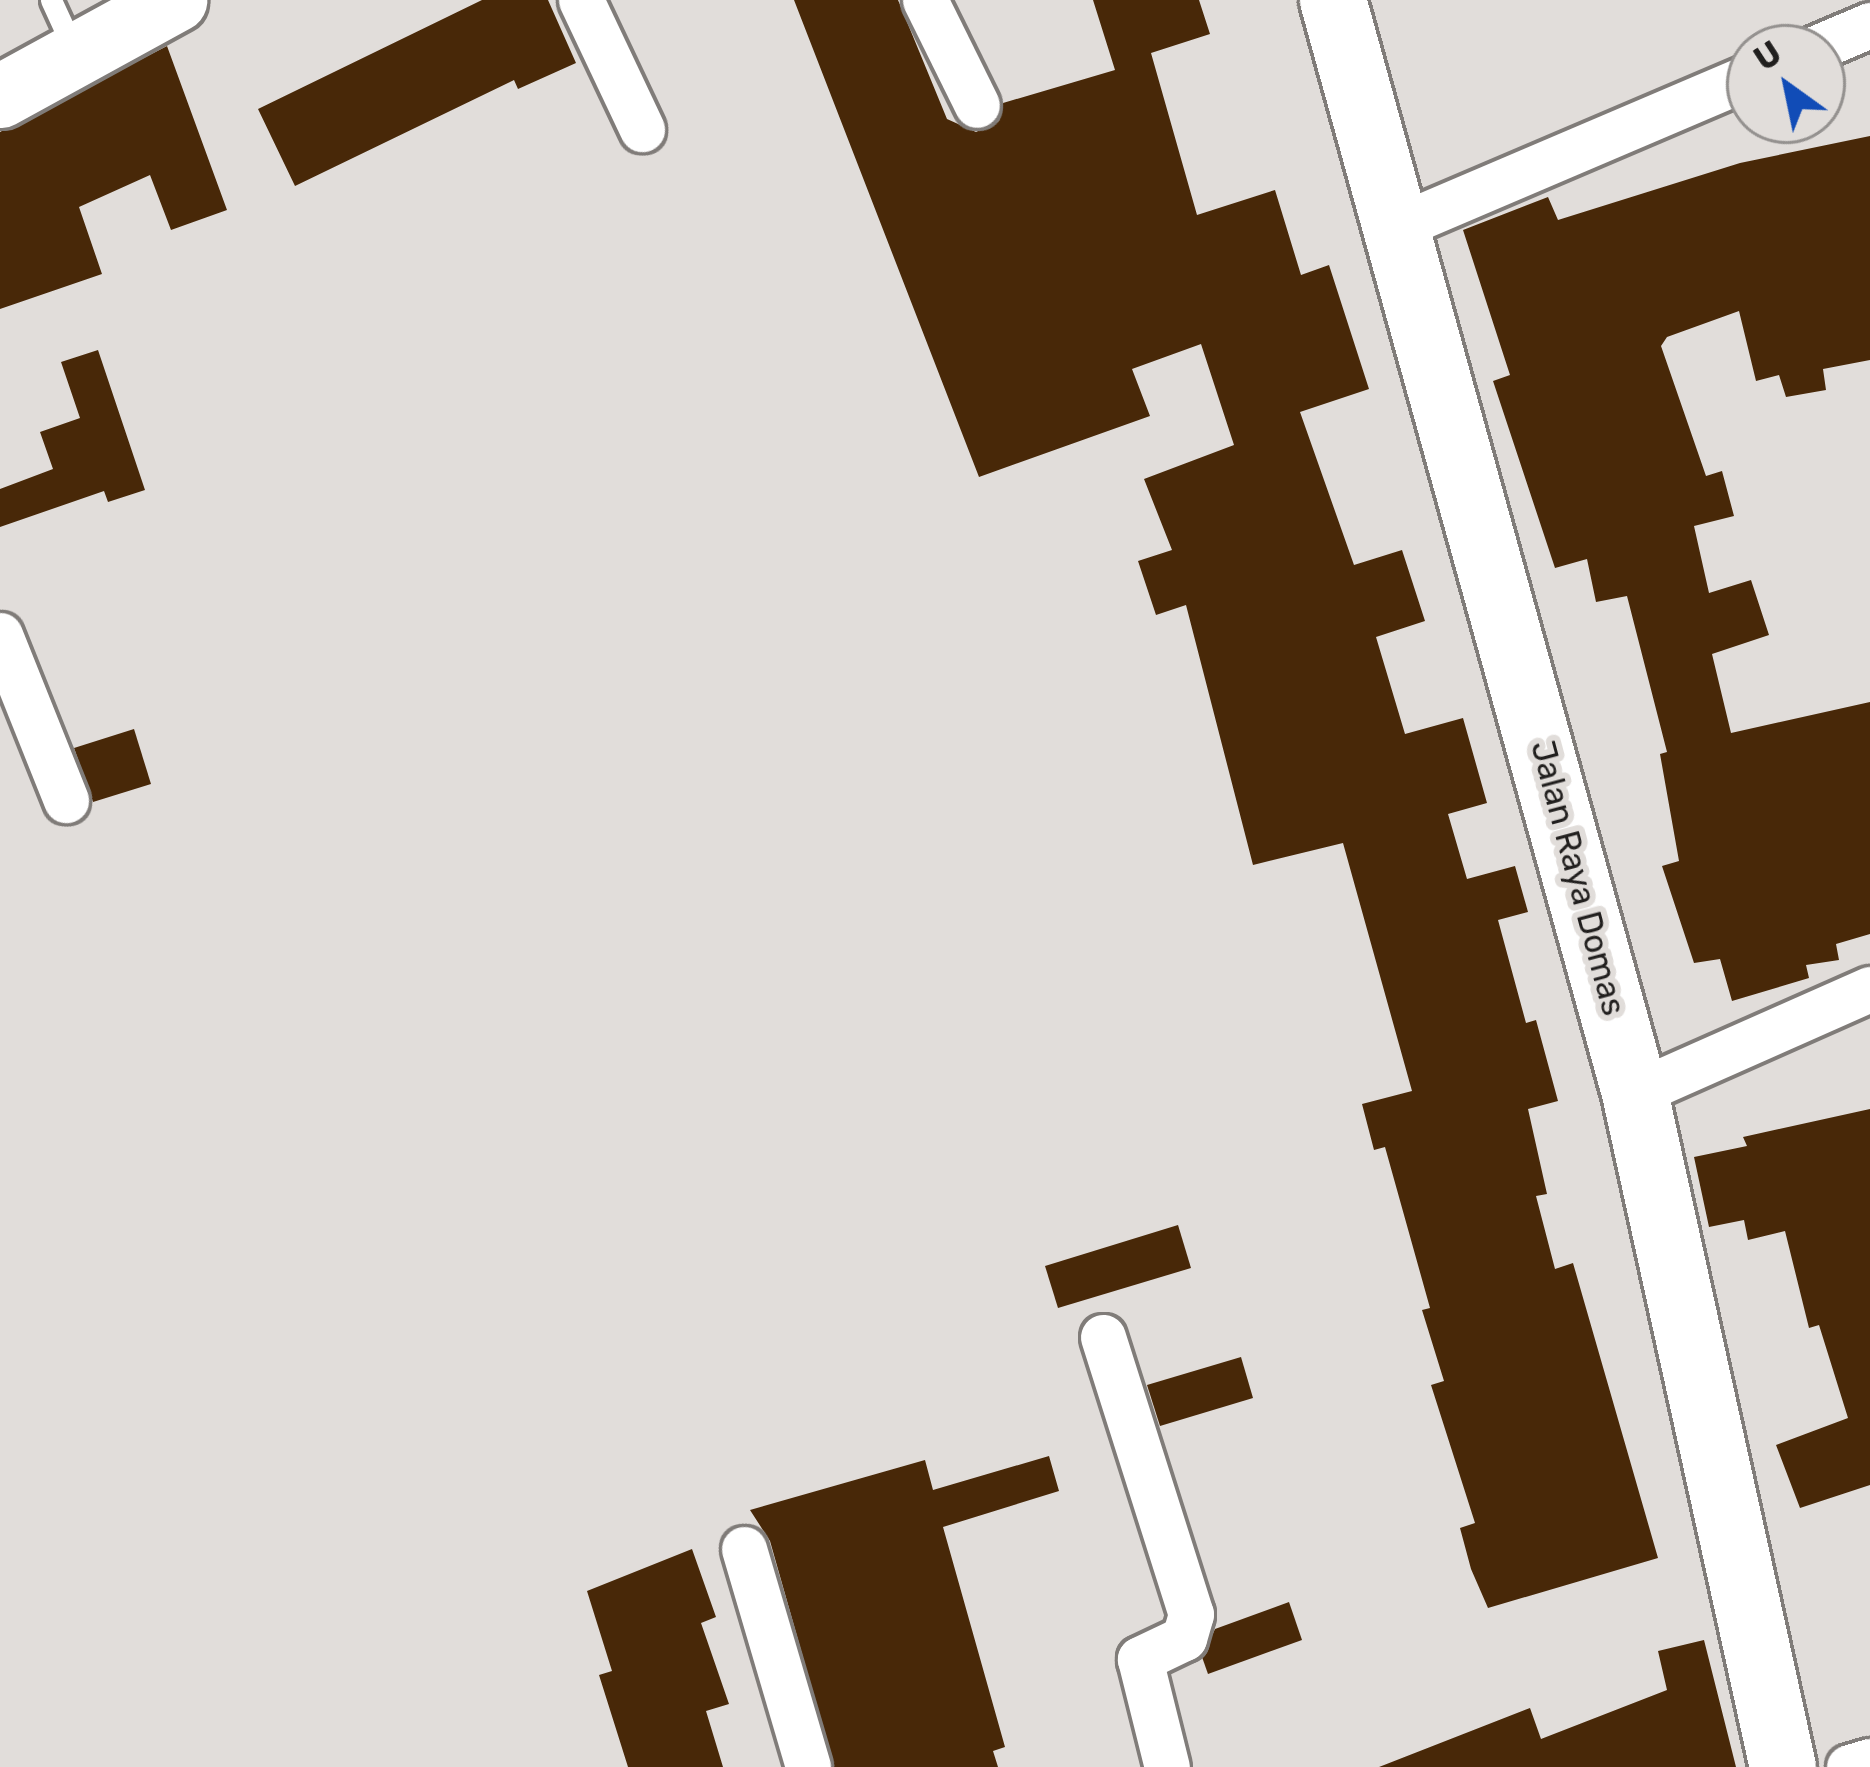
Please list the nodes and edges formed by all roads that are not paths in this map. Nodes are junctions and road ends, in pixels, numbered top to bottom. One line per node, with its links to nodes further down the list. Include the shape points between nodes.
1 (175, 0): 5 (main road)
2 (581, 0): 9 (street)
3 (925, 0): 8 (street)
4 (1333, 0): 10 (highway, Jalan Raya Domas)
5 (63, 27): 7 (main road)
6 (1726, 86): 10 (street)
7 (0, 96)
8 (976, 105)
9 (642, 129)
10 (1394, 228): 14 (highway, Jalan Raya Domas)
11 (0, 635): 12 (street)
12 (66, 800)
13 (1870, 989): 14 (street)
14 (1635, 1093): 20 (highway, Jalan Raya Domas)
15 (1103, 1336): 19 (street, via 1191,1614 1184,1638 1140,1659)
16 (744, 1549): 18 (street)
17 (1870, 1762): 21 (street)
18 (808, 1767)
19 (1167, 1767)
20 (1783, 1767)
21 (1849, 1767)

